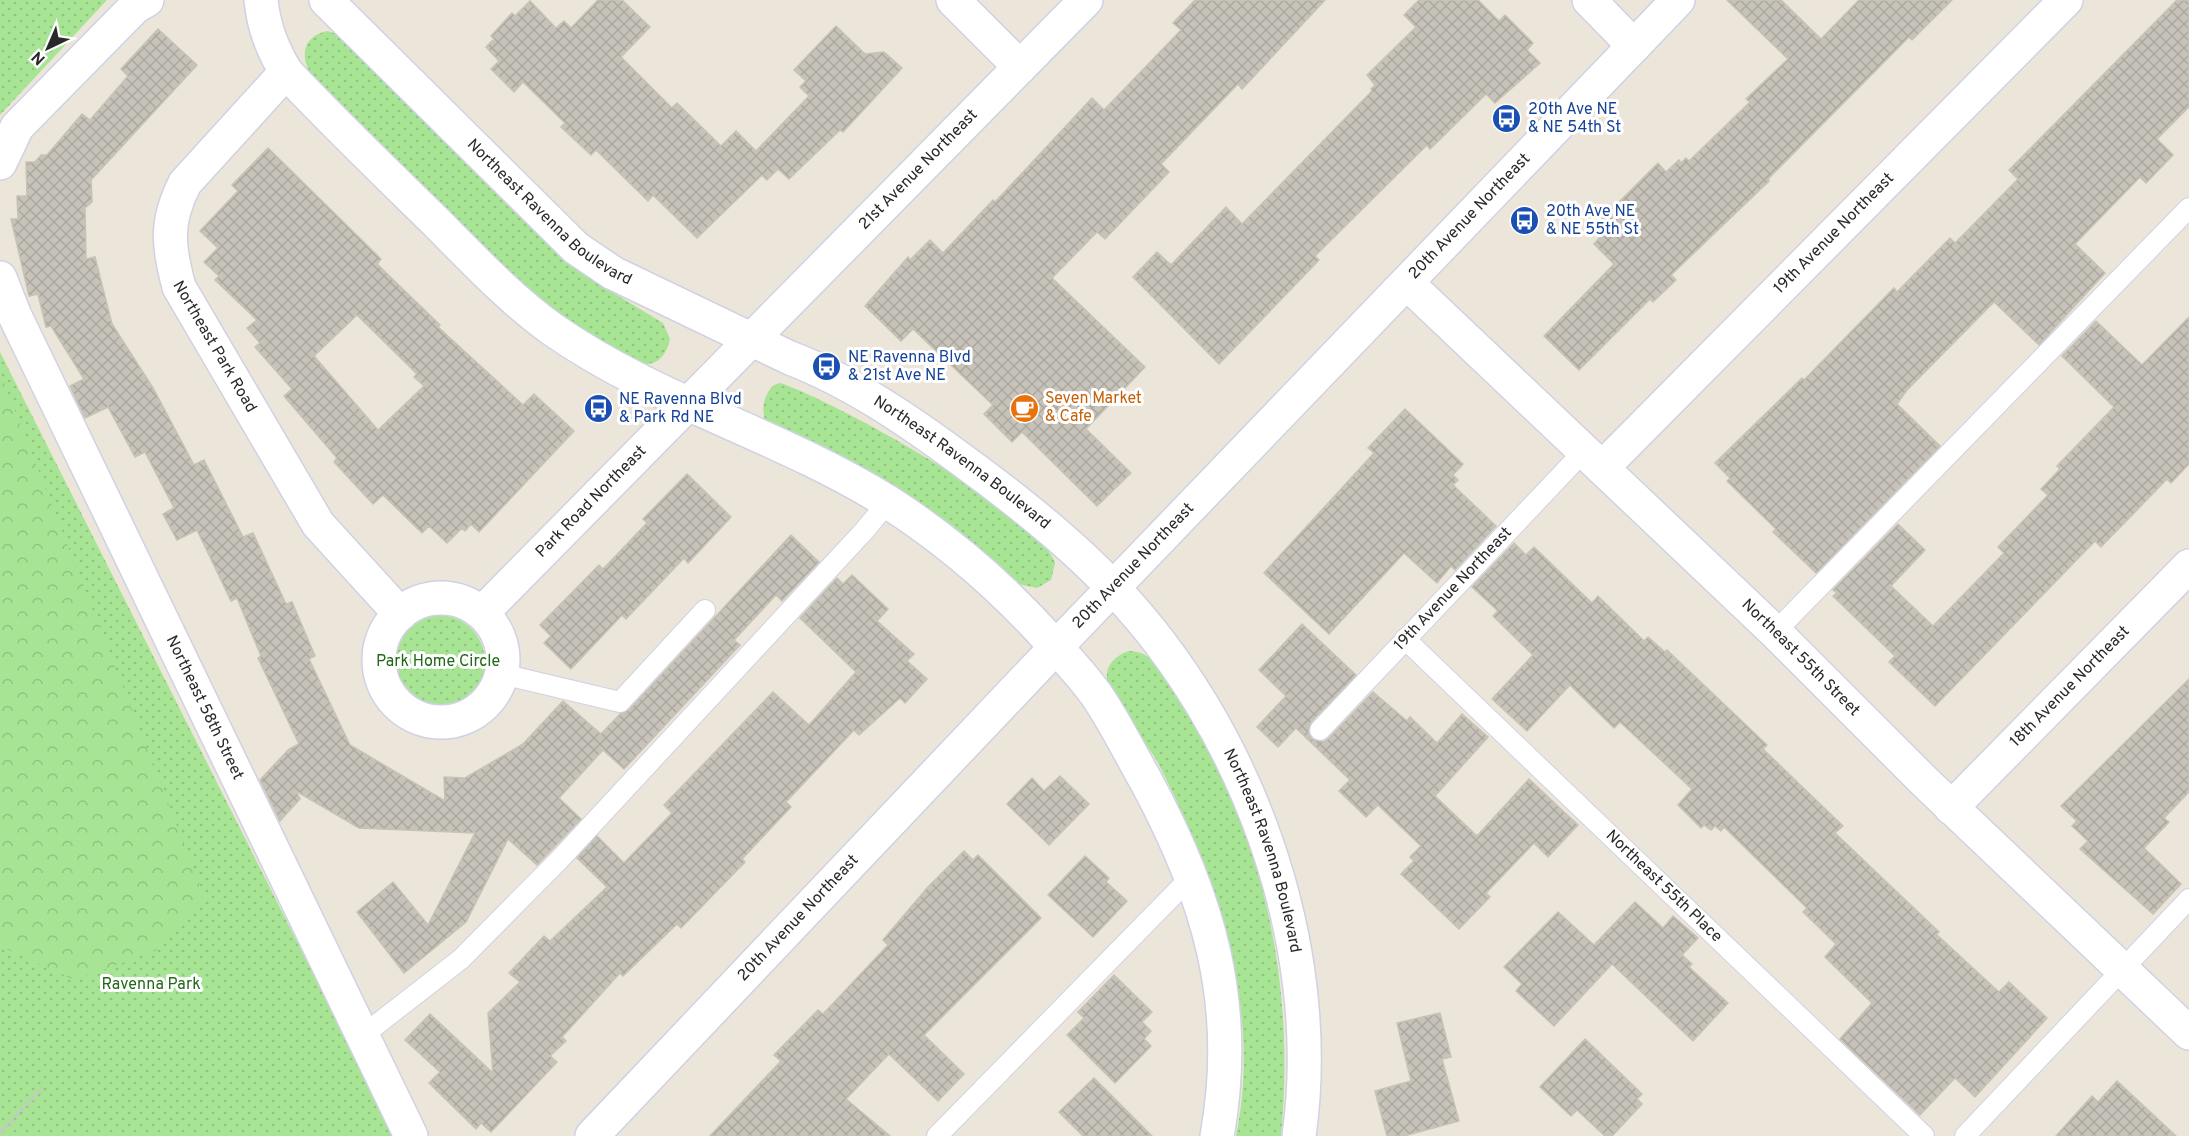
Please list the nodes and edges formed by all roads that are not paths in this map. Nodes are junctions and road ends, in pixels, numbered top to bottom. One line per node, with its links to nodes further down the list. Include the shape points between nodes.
1 (147, 0): 12 (street, via 135,7 17,127)
2 (261, 0): 11 (street, via 263,24)
3 (326, 0): 16 (street, Northeast Ravenna Boulevard, via 576,248 613,273)
4 (953, 0): 10 (street)
5 (1086, 0): 10 (street, 21st Avenue Northeast)
6 (1589, 0): 9 (street)
7 (1678, 0): 9 (street, 20th Avenue Northeast)
8 (2066, 0): 18 (street, 19th Avenue Northeast)
9 (1634, 46): 15 (street, 20th Avenue Northeast)
10 (1020, 67): 16 (street, 21st Avenue Northeast)
11 (286, 72): 17 (street, via 513,298 591,354); 24 (street, Northeast Park Road, via 185,183 170,222 169,249 179,287 318,524)
12 (0, 163)
13 (2189, 208): 25 (lane)
14 (0, 278): 35 (street, Northeast 58th Street)
15 (1408, 284): 18 (street, Northeast 55th Street); 21 (street, 20th Avenue Northeast)
16 (752, 338): 17 (street, Park Road Northeast); 21 (street, Northeast Ravenna Boulevard, via 817,368 940,444 1050,529)
17 (689, 403): 19 (street, via 830,469); 23 (street, Park Road Northeast)
18 (1594, 459): 25 (street, Northeast 55th Street); 26 (lane, 19th Avenue Northeast)
19 (888, 502): 27 (street, via 947,544 1008,596); 35 (lane, via 461,959)
20 (2189, 566): 30 (street, 18th Avenue Northeast)
21 (1114, 588): 27 (street, 20th Avenue Northeast); 40 (street, Northeast Ravenna Boulevard, via 1150,629 1204,708 1239,772 1267,840 1286,910 1299,983 1303,1056)
22 (705, 610): 28 (lane, via 620,702)
23 (482, 613): 24 (street, via 463,602 441,598 419,602); 28 (street, via 500,640)
24 (400, 614): 28 (street, via 386,631 380,650 380,672 387,692 401,708 420,719 441,723 462,720 495,693)
25 (1775, 632): 30 (street, Northeast 55th Street)
26 (1405, 639): 29 (lane, 19th Avenue Northeast); 41 (lane, Northeast 55th Place)
27 (1056, 647): 31 (street, via 1100,700 1165,817); 37 (street, 20th Avenue Northeast)
28 (502, 674)
29 (1320, 730)
30 (1951, 808): 33 (street, Northeast 55th Street)
31 (1192, 876): 38 (lane); 39 (street, via 1210,932 1222,990 1226,1048)
32 (2189, 899): 33 (lane)
33 (2122, 969): 34 (street, Northeast 55th Street); 42 (lane)
34 (2189, 1033)
35 (362, 1036): 36 (street, Northeast 58th Street)
36 (411, 1136)
37 (592, 1136)
38 (937, 1136)
39 (1217, 1136)
40 (1299, 1136)
41 (1924, 1136)
42 (1965, 1136)

